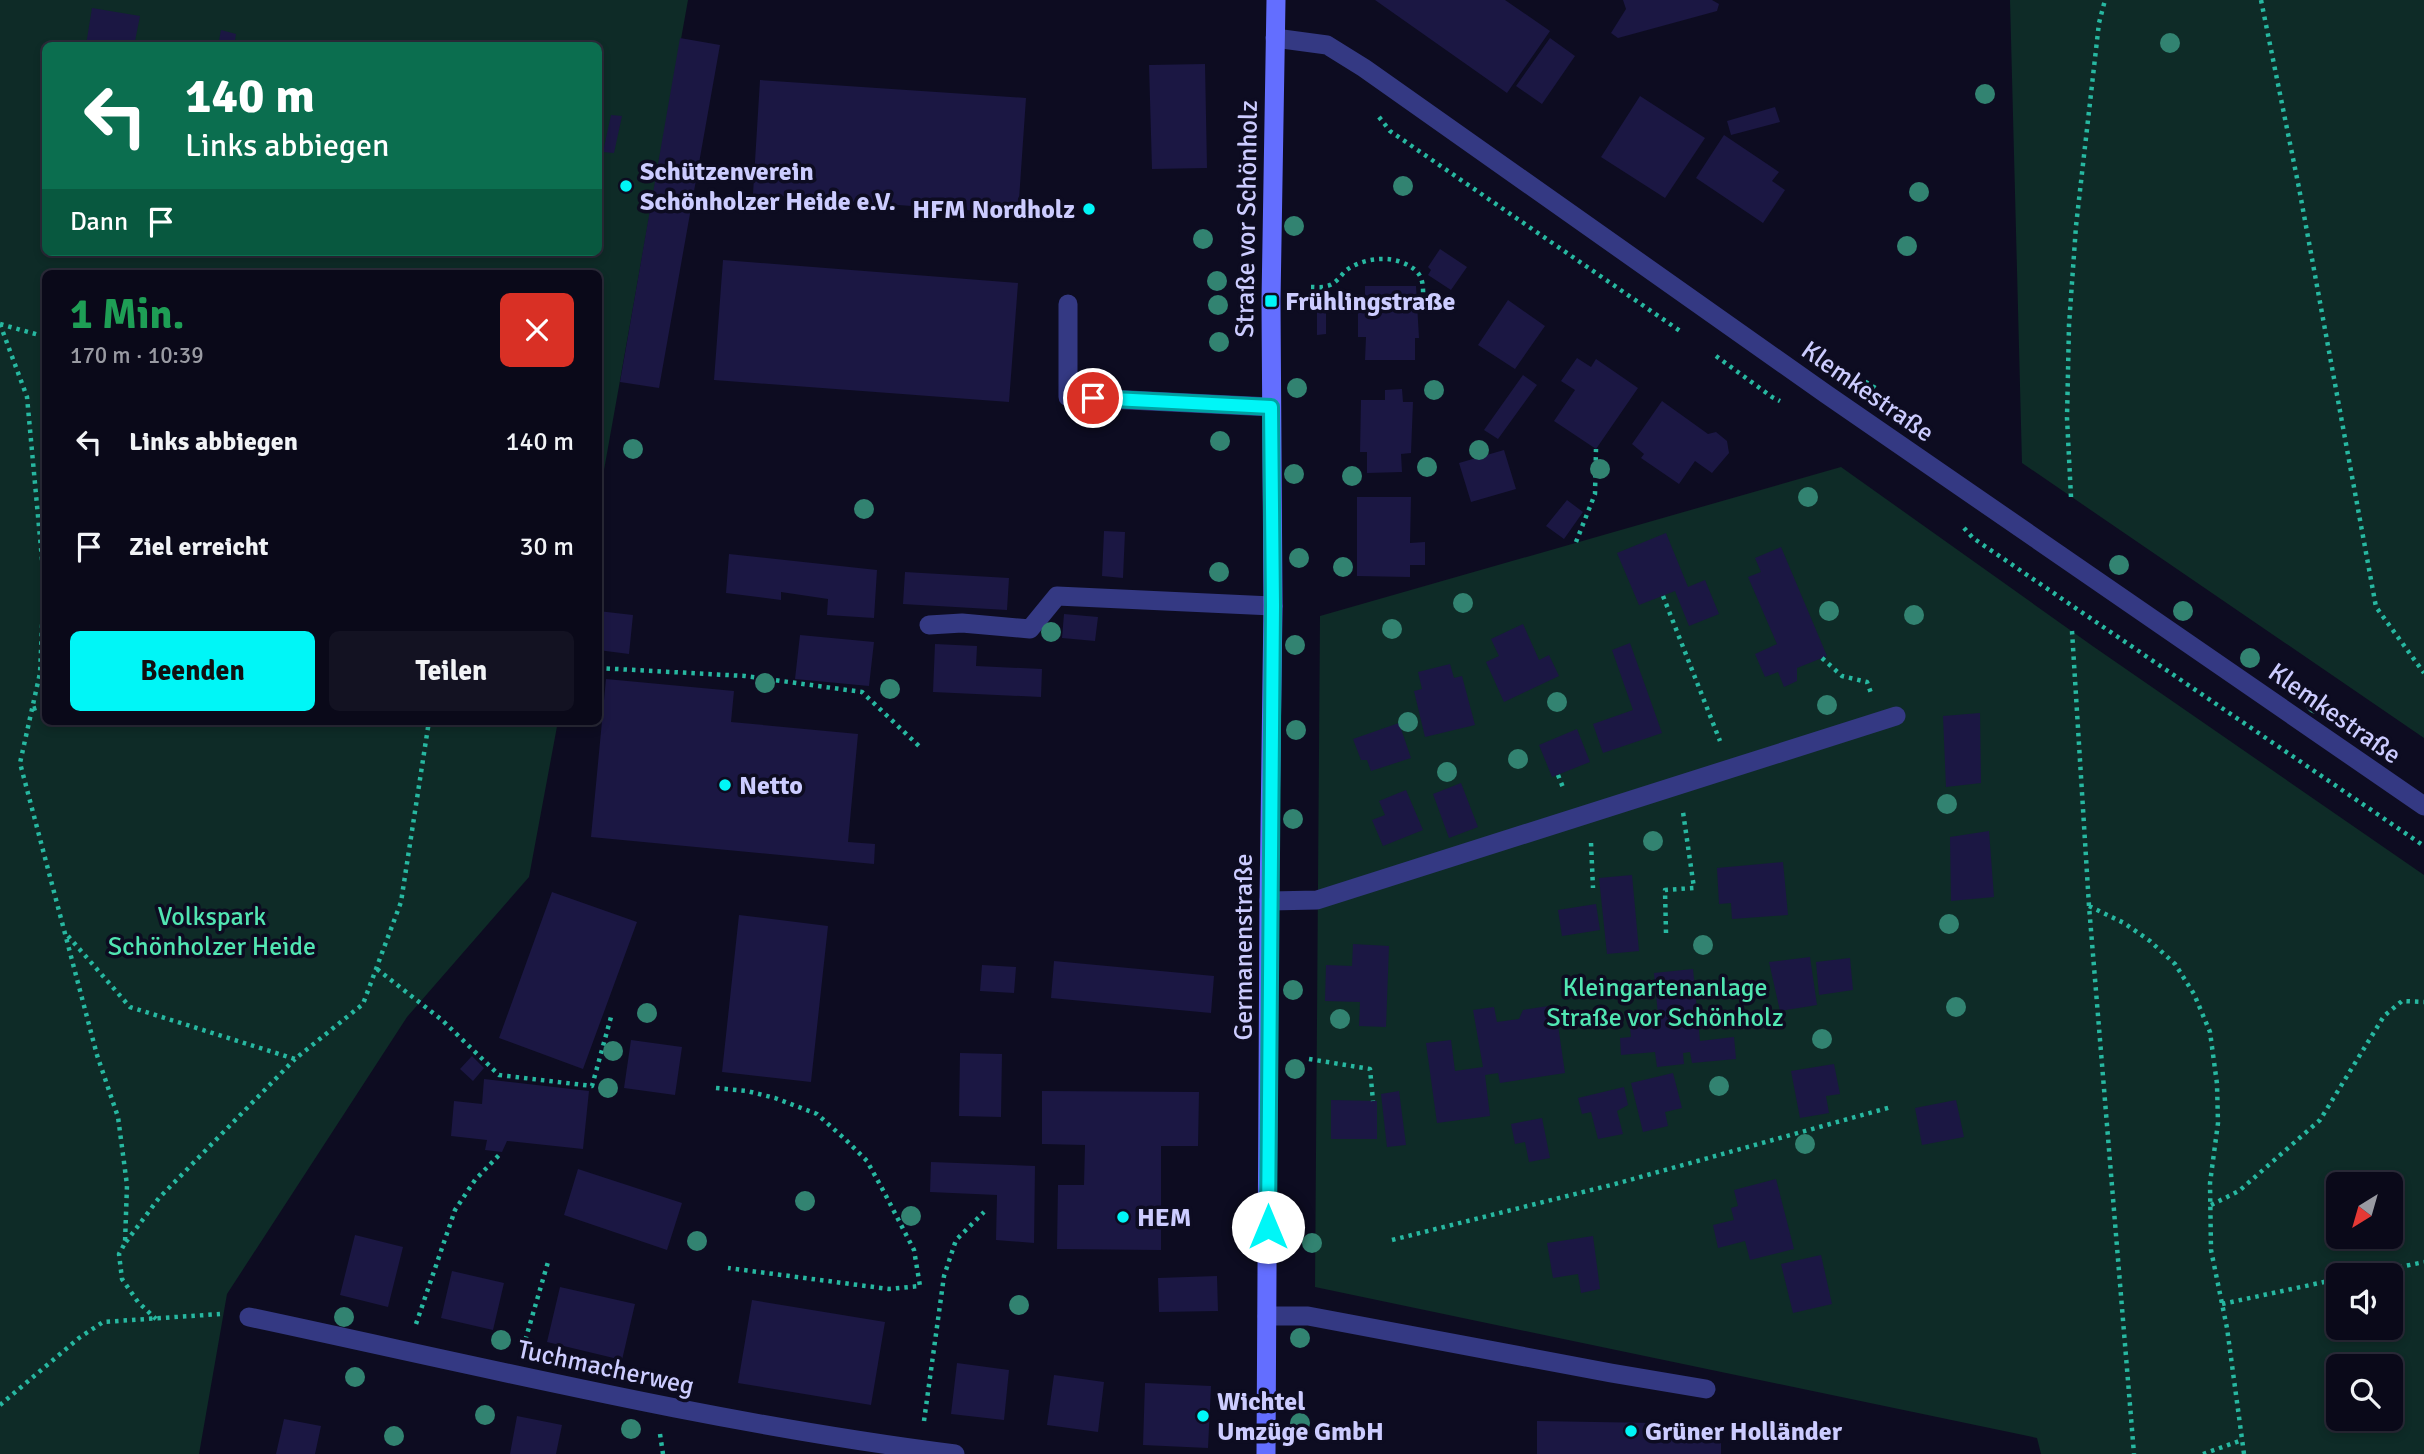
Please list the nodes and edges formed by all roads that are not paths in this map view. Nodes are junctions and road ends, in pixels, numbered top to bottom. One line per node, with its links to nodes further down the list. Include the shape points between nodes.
1 (1276, 0): 2 (main road, Straße vor Schönholz)
2 (1276, 38): 4 (main road, Straße vor Schönholz); 9 (street, Klemkestraße, via 1327,45 1364,68 1837,402)
3 (1068, 304): 4 (street, via 1069,397)
4 (1271, 407): 5 (main road, Straße vor Schönholz)
5 (1271, 439): 6 (main road, Germanenstraße)
6 (1273, 606): 7 (street, via 1057,596 1030,629); 10 (main road, Germanenstraße)
7 (929, 625)
8 (1888, 718): 10 (street, via 1317,900)
9 (2424, 806)
10 (1269, 901): 11 (main road, Germanenstraße)
11 (1267, 1316): 13 (street, via 1308,1316); 15 (main road, Germanenstraße)
12 (249, 1317): 14 (street, Tuchmacherweg, via 717,1416)
13 (1706, 1389)
14 (956, 1454)
15 (1266, 1454)

